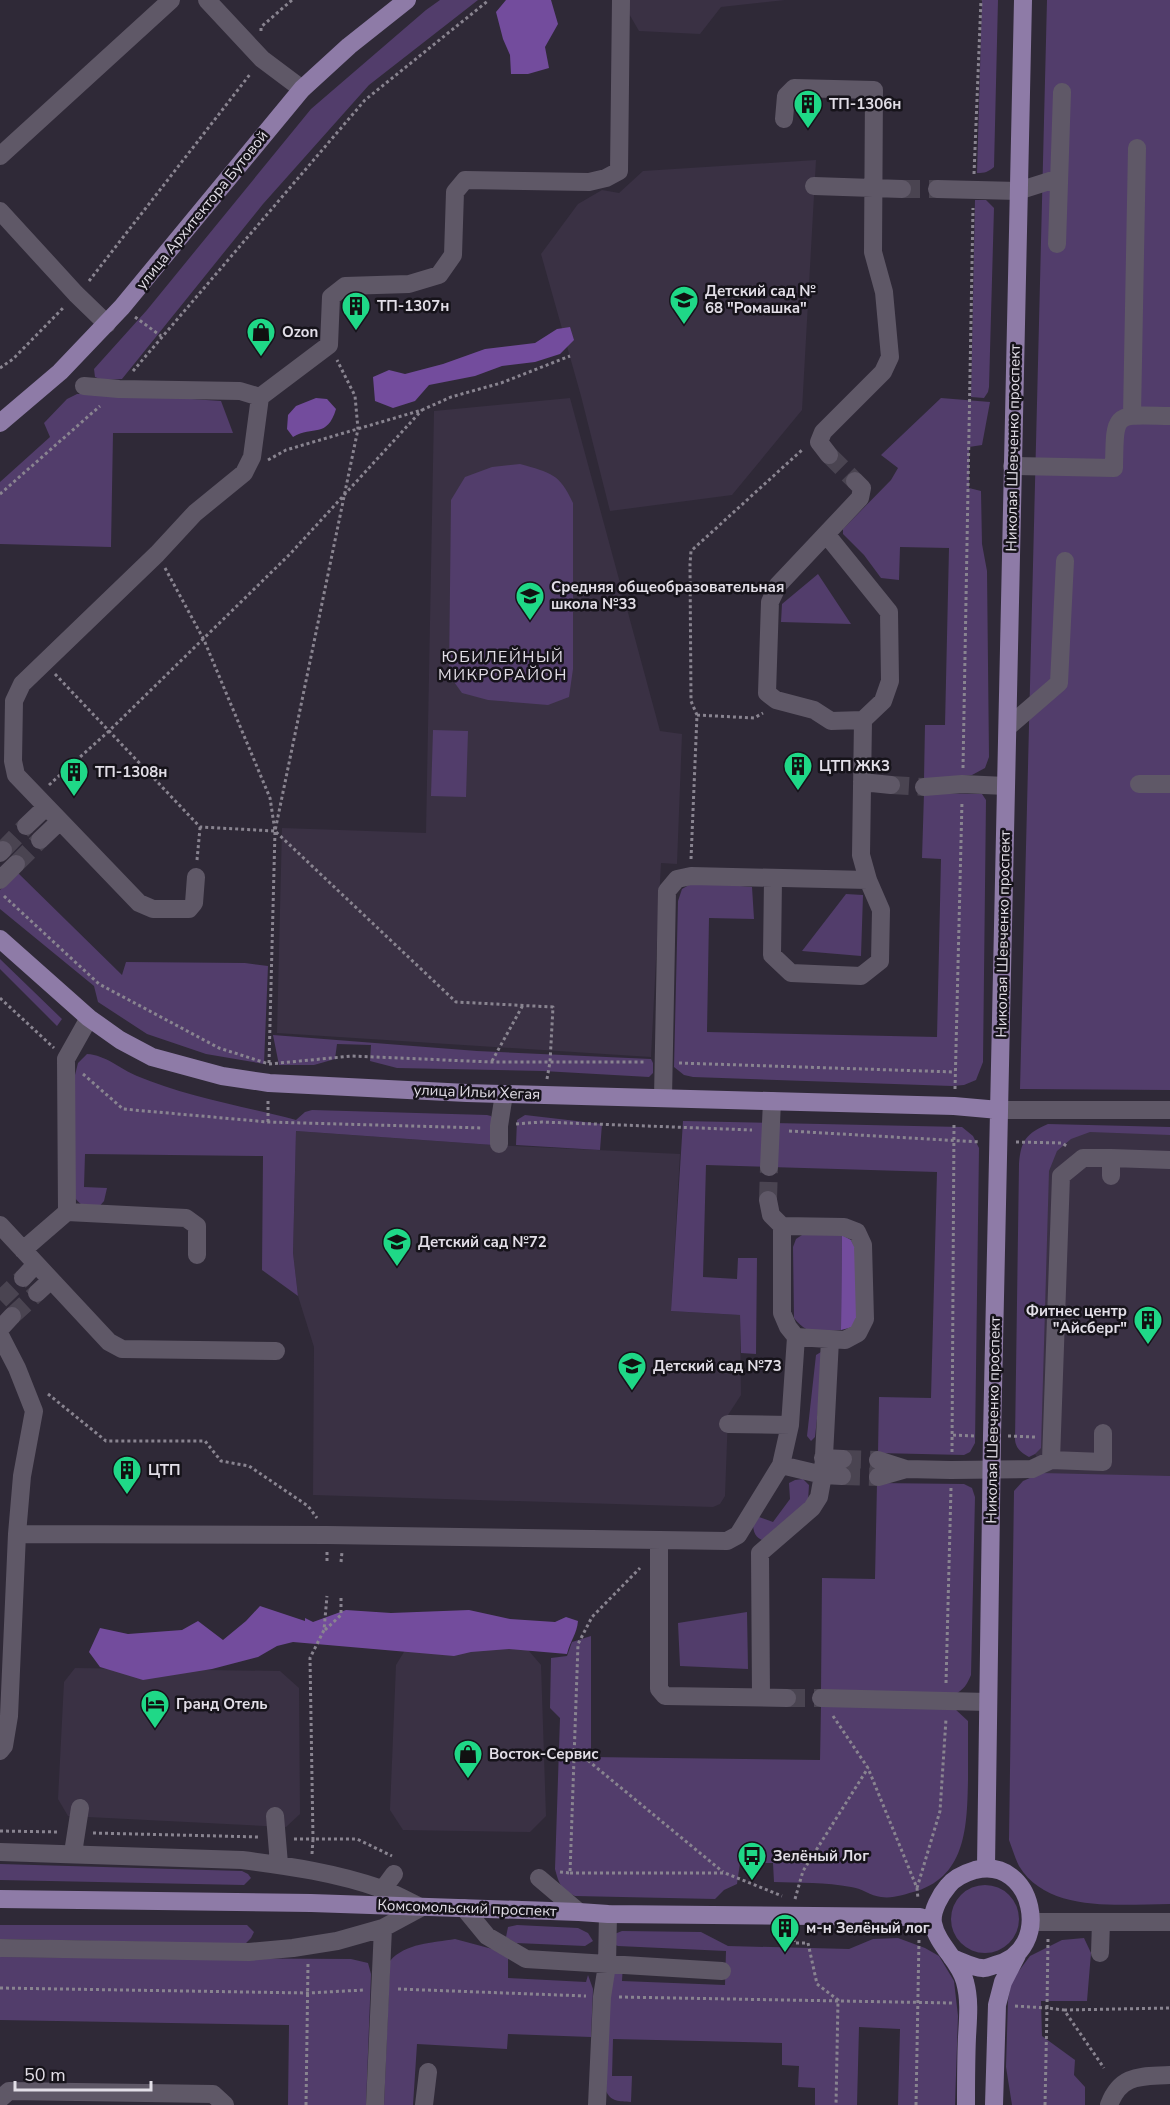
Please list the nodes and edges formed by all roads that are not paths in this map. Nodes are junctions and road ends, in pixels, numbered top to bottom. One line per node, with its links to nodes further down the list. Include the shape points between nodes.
1 (171, 0): 10 (street)
2 (207, 0): 6 (street, via 262,59)
3 (408, 0): 6 (main road, улица Архитектора Бутовой)
4 (621, 0): 21 (street, via 625,178 589,182 465,180 455,192 453,255 439,275 409,284 345,286 331,297 329,345)
5 (1023, 0): 16 (main road, Николая Шевченко проспект)
6 (302, 89): 19 (main road, улица Архитектора Бутовой)
7 (1062, 92): 11 (street)
8 (784, 119): 13 (street, via 786,96 794,88 874,90)
9 (1137, 147): 22 (street)
10 (0, 156)
11 (1059, 178): 16 (street); 18 (street)
12 (814, 186): 13 (street)
13 (872, 189): 14 (street); 25 (street, via 873,252 884,292 890,357 883,372 823,432 819,442)
14 (902, 189)
15 (937, 189): 16 (street)
16 (1018, 191): 26 (main road, Николая Шевченко проспект)
17 (0, 210): 19 (street)
18 (1057, 244)
19 (107, 324): 24 (main road, улица Архитектора Бутовой, via 60,372)
20 (84, 386): 21 (street, via 240,391)
21 (260, 396): 38 (street, via 252,458 244,473 195,513 22,684 14,701 13,761 16,775)
22 (1131, 415): 23 (street); 26 (street, via 1117,422 1114,430 1114,468)
23 (1170, 416)
24 (0, 423)
25 (829, 455)
26 (1012, 466): 31 (main road, Николая Шевченко проспект)
27 (855, 481): 28 (street, via 862,488 860,498)
28 (826, 534): 30 (street, via 889,612 890,681 883,701); 30 (street, via 778,585 770,602 767,693 776,700 814,710 831,721)
29 (1065, 561): 31 (street, via 1059,684)
30 (863, 720): 32 (street)
31 (1008, 726): 36 (main road, Николая Шевченко проспект)
32 (862, 782): 35 (street); 46 (street, via 861,855)
33 (1139, 784): 34 (street)
34 (1170, 784)
35 (891, 785)
36 (1006, 786): 37 (street); 52 (main road, Николая Шевченко проспект)
37 (924, 787)
38 (41, 801): 39 (street); 40 (street)
39 (60, 821): 41 (street); 43 (street, via 139,903 153,909 189,909 194,903)
40 (26, 826)
41 (40, 840)
42 (16, 864): 45 (street)
43 (196, 877)
44 (774, 879): 46 (street); 46 (street, via 772,955 791,973 861,976 880,961 881,909); 50 (street, via 691,876 677,879 667,891)
45 (0, 880)
46 (868, 880)
47 (0, 939): 48 (main road, улица Ильи Хегая)
48 (89, 1018): 49 (main road, улица Ильи Хегая, via 152,1057 222,1076 269,1083); 58 (street, via 66,1059)
49 (504, 1094): 50 (main road, улица Ильи Хегая); 54 (street)
50 (663, 1098): 51 (main road, улица Ильи Хегая)
51 (772, 1101): 52 (main road, улица Ильи Хегая); 56 (street)
52 (999, 1110): 53 (street); 78 (main road, Николая Шевченко проспект)
53 (1170, 1110)
54 (499, 1135)
55 (1170, 1160): 74 (street, via 1111,1167 1083,1158 1061,1176)
56 (769, 1167)
57 (768, 1200): 60 (street, via 771,1215)
58 (67, 1212): 61 (street); 62 (street, via 186,1218 197,1226)
59 (0, 1224): 61 (street)
60 (783, 1226): 68 (street, via 782,1313); 69 (street, via 844,1227 857,1232 863,1245 865,1319 858,1333 845,1340)
61 (23, 1250): 63 (street)
62 (197, 1255)
63 (36, 1264): 64 (street); 65 (street)
64 (23, 1278)
65 (51, 1280): 66 (street); 70 (street, via 109,1342 122,1349)
66 (37, 1293)
67 (0, 1335): 80 (street, via 34,1411)
68 (796, 1337): 69 (street); 72 (street)
69 (830, 1340): 76 (street)
70 (276, 1351)
71 (728, 1424): 72 (street)
72 (790, 1425): 75 (street)
73 (1103, 1432): 74 (street, via 1103,1462)
74 (1051, 1460): 78 (street, via 1032,1469)
75 (781, 1465): 76 (street); 81 (street)
76 (823, 1466): 77 (street); 83 (street, via 819,1497 812,1508)
77 (843, 1467)
78 (992, 1468): 79 (street); 87 (main road, Николая Шевченко проспект)
79 (878, 1469)
80 (17, 1533): 82 (street, via 327,1535); 88 (street, via 9,1716)
81 (738, 1535): 82 (street, via 727,1540); 83 (street)
82 (659, 1545): 84 (street, via 659,1689 665,1696)
83 (760, 1553): 84 (street)
84 (761, 1697): 85 (street)
85 (787, 1698)
86 (821, 1698): 87 (street)
87 (988, 1702): 94 (main road, Николая Шевченко проспект)
88 (0, 1751)
89 (80, 1808): 92 (street)
90 (275, 1816): 93 (street)
91 (0, 1852): 92 (street)
92 (73, 1853): 93 (street)
93 (279, 1864): 97 (street)
94 (986, 1868): 103 (main road, via 965,1873 949,1885); 104 (main road, via 1004,1872 1017,1883)
95 (394, 1874): 97 (street)
96 (539, 1878): 101 (street)
97 (383, 1889): 99 (street)
98 (0, 1899): 99 (main road, Комсомольский проспект)
99 (422, 1907): 100 (main road, Комсомольский проспект); 107 (street)
100 (464, 1908): 101 (main road, Комсомольский проспект); 112 (street, via 487,1936 526,1959)
101 (579, 1911): 102 (main road, Комсомольский проспект)
102 (608, 1914): 103 (main road, Комсомольский проспект); 112 (street)
103 (926, 1919): 111 (main road)
104 (1040, 1922): 105 (street); 109 (main road)
105 (1101, 1922): 106 (street); 110 (street)
106 (1170, 1922)
107 (382, 1928): 108 (street, via 337,1941 249,1952); 118 (street)
108 (0, 1948)
109 (1019, 1953): 111 (main road, via 1006,1963 982,1968); 122 (main road, via 1003,1982 997,2005)
110 (1100, 1953)
111 (952, 1958): 121 (main road, via 965,1980 968,2004)
112 (607, 1965): 113 (street); 120 (street)
113 (722, 1971)
114 (428, 2072): 119 (street)
115 (1170, 2075): 123 (street, via 1132,2077)
116 (0, 2099): 117 (street, via 9,2091 213,2094)
117 (225, 2105)
118 (375, 2105)
119 (424, 2105)
120 (597, 2105)
121 (966, 2105)
122 (994, 2105)
123 (1109, 2105)

